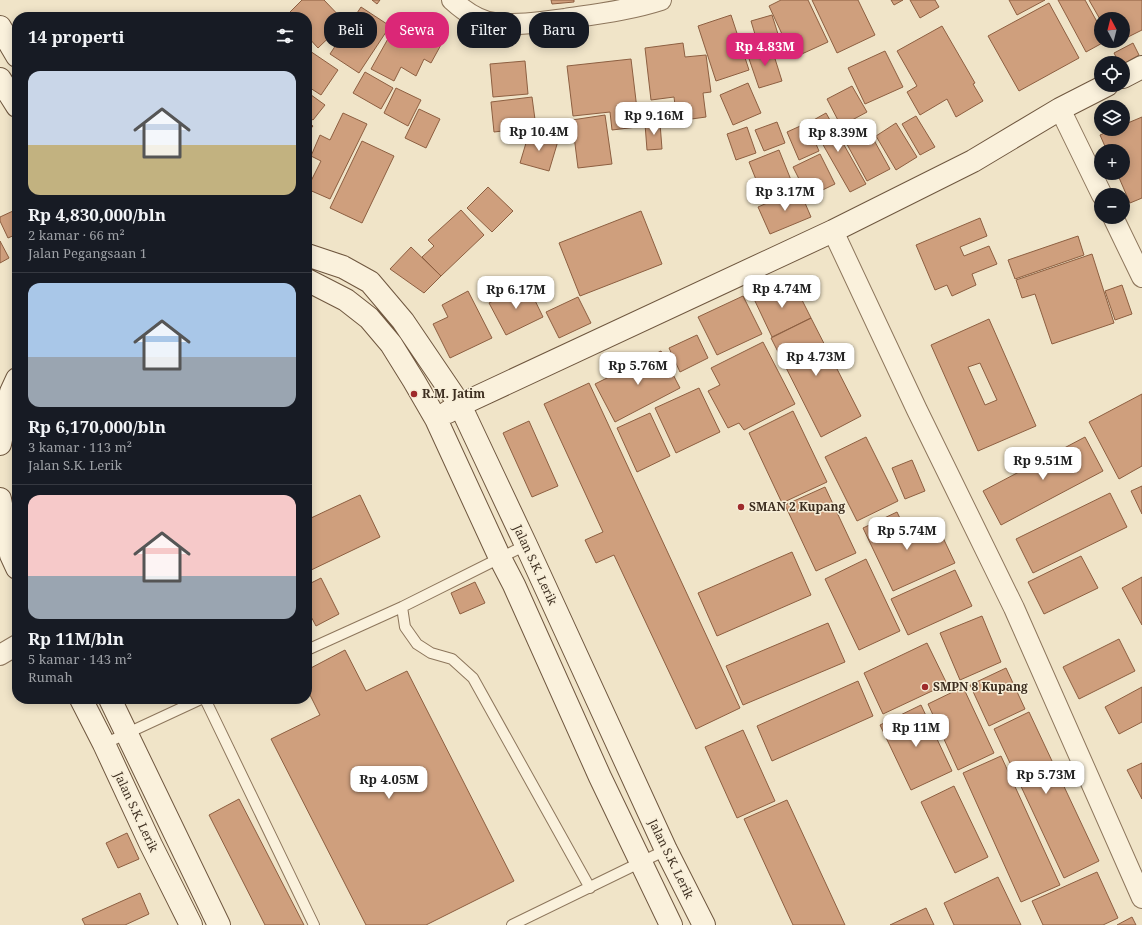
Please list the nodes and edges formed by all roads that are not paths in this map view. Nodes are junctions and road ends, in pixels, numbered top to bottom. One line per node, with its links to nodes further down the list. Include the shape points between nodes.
1 (452, 0): 2 (street, via 463,11 477,18 494,23 518,24 602,14 645,6)
2 (661, 0)
3 (1, 29): 4 (main road)
4 (12, 48)
5 (1142, 67): 6 (main road)
6 (1130, 73)
7 (0, 80): 9 (main road)
8 (1094, 92): 10 (main road)
9 (12, 98)
10 (1060, 109): 11 (street); 13 (main road, via 973,161)
11 (1099, 188)
12 (1116, 224): 15 (street)
13 (833, 231): 18 (main road); 40 (street, via 1014,608)
14 (312, 258): 18 (main road, Jalan S.K. Lerik, via 342,267 370,282 403,320)
15 (1142, 277)
16 (312, 283): 19 (main road, via 346,300 369,318 391,344)
17 (12, 390): 20 (main road)
18 (460, 405): 19 (main road); 22 (main road, Jalan S.K. Lerik)
19 (436, 419): 24 (main road)
20 (0, 444)
21 (0, 499): 23 (main road)
22 (526, 545): 24 (lane); 29 (main road, Jalan S.K. Lerik)
23 (12, 557)
24 (500, 558): 25 (lane); 30 (main road)
25 (402, 607): 27 (lane); 39 (lane, via 405,627 417,644 431,653 452,659 472,678)
26 (12, 648): 28 (street)
27 (312, 648)
28 (0, 655)
29 (591, 687): 30 (main road); 37 (main road, Jalan S.K. Lerik)
30 (564, 695): 38 (main road)
31 (84, 704): 36 (main road, Jalan S.K. Lerik)
32 (112, 704): 35 (main road)
33 (190, 704): 35 (lane)
34 (207, 704): 43 (lane)
35 (126, 734): 36 (lane); 42 (main road)
36 (104, 744): 41 (main road, Jalan S.K. Lerik)
37 (666, 850): 38 (lane); 46 (main road, Jalan S.K. Lerik)
38 (641, 863): 39 (lane); 45 (main road)
39 (590, 888): 44 (lane)
40 (1142, 898)
41 (191, 925)
42 (218, 925)
43 (314, 925)
44 (512, 925)
45 (671, 925)
46 (704, 925)

